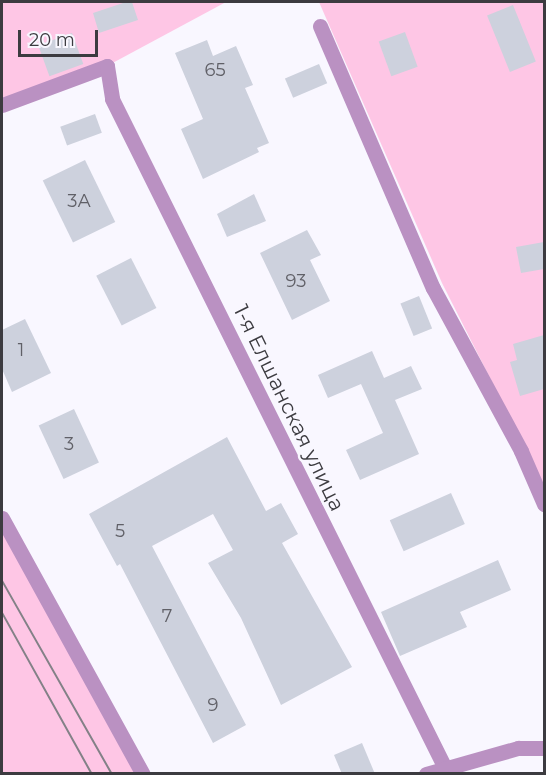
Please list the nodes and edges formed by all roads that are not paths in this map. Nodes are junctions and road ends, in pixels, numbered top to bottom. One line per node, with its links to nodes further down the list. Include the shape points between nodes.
1 (320, 26): 3 (street, via 433,288 521,451)
2 (2, 105): 6 (street, 1-я Елшанская улица, via 107,66 112,99)
3 (544, 504)
4 (2, 518): 7 (street)
5 (544, 748): 6 (street, via 518,748)
6 (444, 766): 8 (street)
7 (143, 774)
8 (426, 774)

